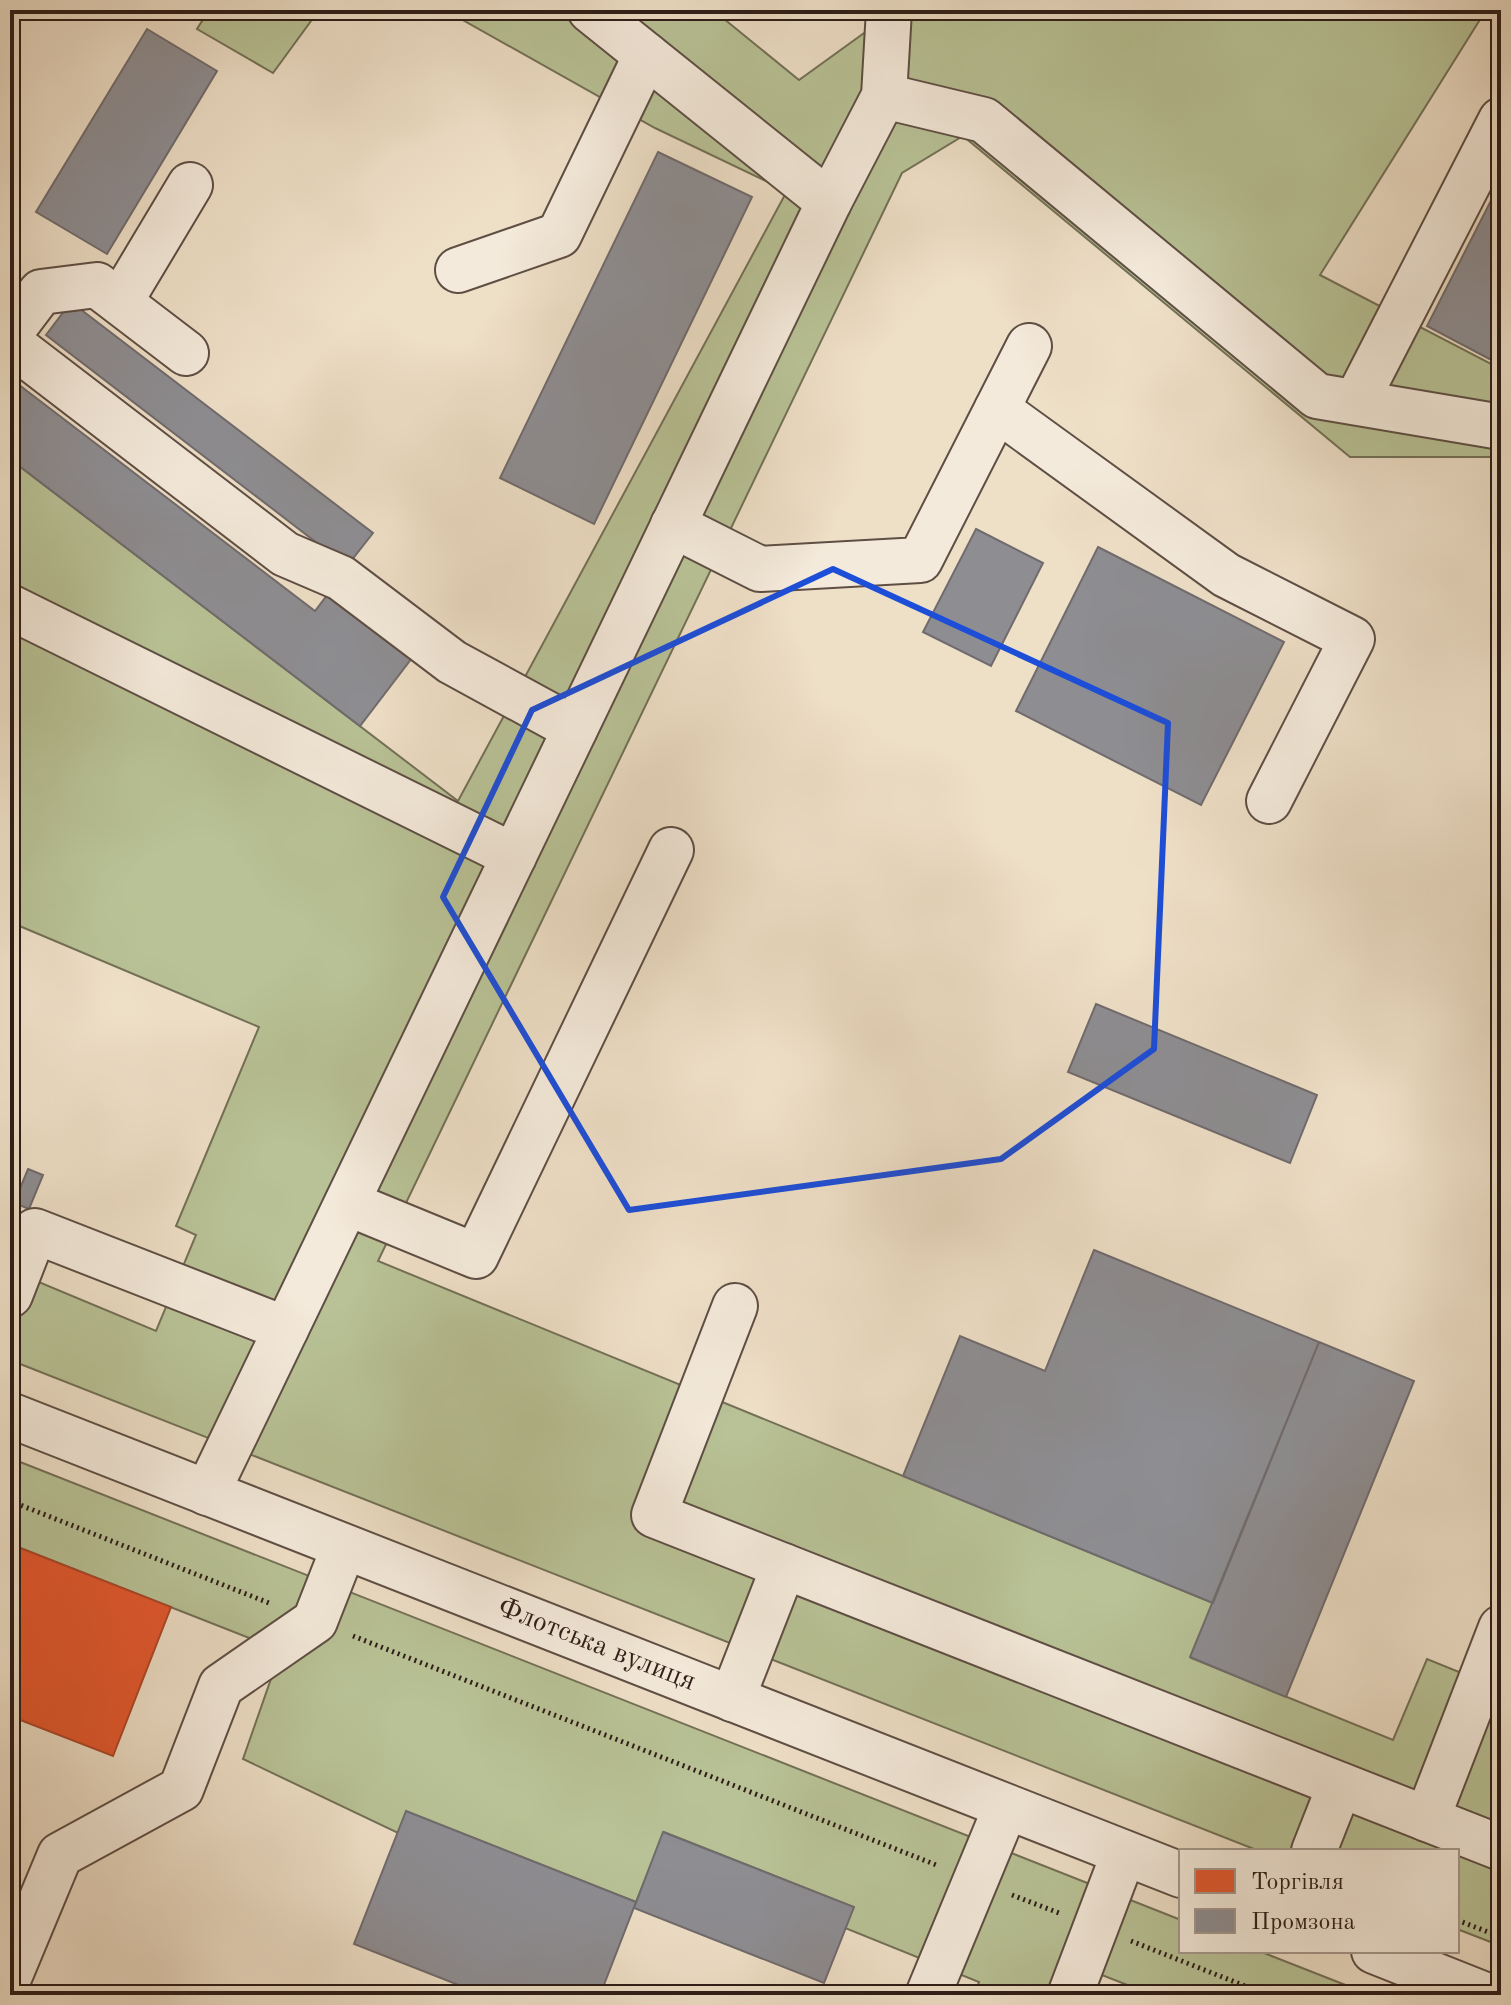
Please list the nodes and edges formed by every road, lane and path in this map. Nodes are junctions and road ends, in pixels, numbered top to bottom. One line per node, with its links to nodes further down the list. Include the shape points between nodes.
1 (590, 10): 3 (street)
2 (889, 10): 4 (street)
3 (646, 55): 7 (street); 8 (street, via 559,235)
4 (884, 96): 7 (street); 14 (street, via 984,120 1317,396)
5 (1501, 120): 14 (street)
6 (190, 185): 9 (street)
7 (829, 202): 17 (street)
8 (458, 270)
9 (120, 302): 10 (street, via 97,285 41,292); 13 (street)
10 (10, 333)
11 (10, 343): 19 (street, via 285,554 341,578 452,662)
12 (1029, 346): 15 (street)
13 (186, 353)
14 (1356, 402): 16 (street)
15 (997, 409): 17 (street, via 920,560 760,569); 20 (street, via 1226,575 1352,639)
16 (1501, 427)
17 (673, 525): 19 (street)
18 (10, 607): 22 (street)
19 (575, 729): 22 (street)
20 (1269, 801)
21 (671, 850): 23 (street, via 476,1256)
22 (514, 856): 23 (street)
23 (347, 1203): 26 (street)
24 (10, 1295): 26 (street, via 35,1231)
25 (735, 1306): 31 (street, via 654,1515)
26 (286, 1329): 28 (street)
27 (10, 1415): 28 (street, Флотська вулиця)
28 (207, 1493): 30 (street, Флотська вулиця)
29 (10, 1501): 32 (path)
30 (344, 1547): 32 (street); 34 (street, Флотська вулиця)
31 (784, 1566): 34 (street); 35 (street)
32 (315, 1621): 42 (path); 47 (street, via 221,1686 181,1789 60,1855)
33 (1501, 1628): 37 (street)
34 (732, 1699): 36 (street, Флотська вулиця)
35 (1340, 1785): 37 (street); 39 (street)
36 (1006, 1807): 40 (street, Флотська вулиця); 42 (street)
37 (1427, 1819): 38 (street)
38 (1501, 1848)
39 (1315, 1849)
40 (1124, 1853): 41 (street, Флотська вулиця); 44 (street)
41 (1179, 1874)
42 (977, 1881): 44 (path); 49 (street)
43 (1459, 1921): 45 (path)
44 (1096, 1927): 50 (street); 51 (path)
45 (1501, 1937)
46 (1378, 1953): 48 (street)
47 (10, 1975)
48 (1455, 1990)
49 (928, 1995)
50 (1072, 1995)
51 (1268, 1995)

